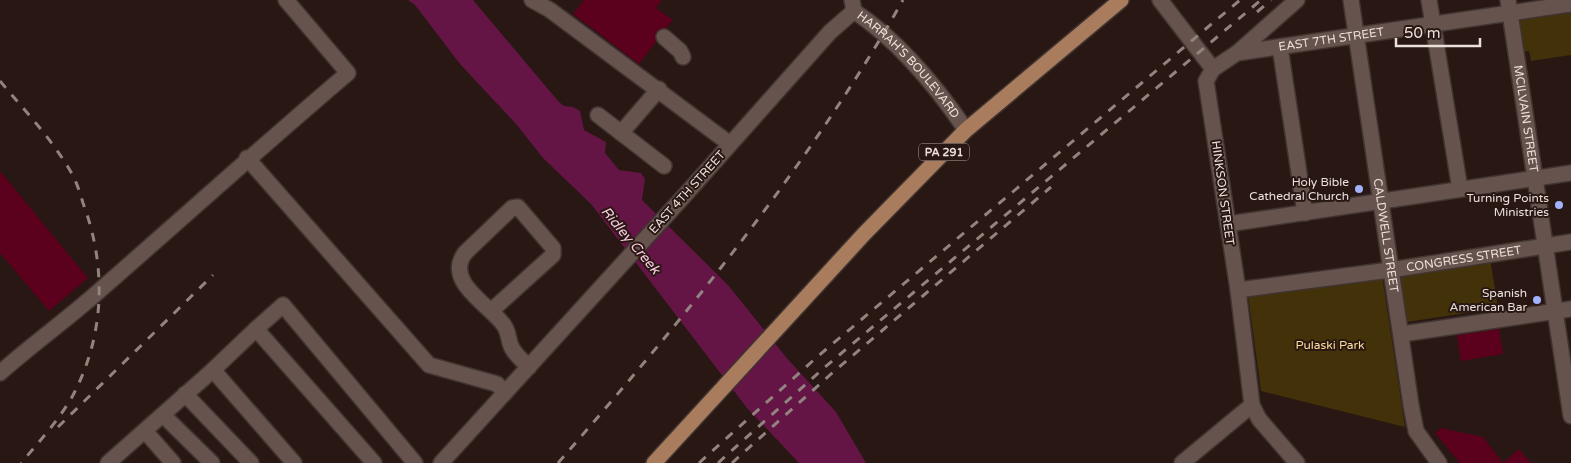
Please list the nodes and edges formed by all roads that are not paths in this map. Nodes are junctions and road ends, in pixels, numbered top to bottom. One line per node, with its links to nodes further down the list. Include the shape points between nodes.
1 (286, 0): 24 (street, via 348,74)
2 (532, 0): 9 (street)
3 (1121, 0): 21 (main road, PA 291)
4 (1160, 0): 18 (street)
5 (1297, 0): 16 (street)
6 (1351, 0): 13 (street, CALDWELL STREET)
7 (1429, 0): 12 (street)
8 (1571, 4): 11 (street, EAST 7TH STREET)
9 (554, 5): 19 (street)
10 (853, 6): 21 (street, HARRAH'S BOULEVARD, via 922,73); 23 (street, EAST 4TH STREET)
11 (1509, 6): 12 (street, EAST 7TH STREET); 27 (street, MCILVAIN STREET)
12 (1433, 24): 13 (street, EAST 7TH STREET); 28 (street)
13 (1357, 35): 15 (street, EAST 7TH STREET); 29 (street, CALDWELL STREET)
14 (664, 37): 17 (street, via 680,50)
15 (1280, 46): 16 (street, EAST 7TH STREET); 30 (street)
16 (1237, 53): 18 (street, EAST 7TH STREET)
17 (682, 58)
18 (1213, 69): 31 (street, HINKSON STREET, via 1206,81)
19 (659, 89): 22 (street); 23 (street)
20 (598, 115): 22 (street)
21 (966, 130): 57 (main road, PA 291, via 864,234)
22 (622, 133): 25 (street)
23 (730, 144): 41 (street, EAST 4TH STREET)
24 (248, 158): 40 (street, via 88,300); 43 (street, via 429,365 497,384)
25 (664, 166)
26 (1571, 173): 27 (street)
27 (1536, 178): 28 (street); 33 (street, MCILVAIN STREET)
28 (1460, 189): 29 (street)
29 (1380, 201): 30 (street); 34 (street, CALDWELL STREET)
30 (1305, 213): 31 (street)
31 (1228, 224): 35 (street, HINKSON STREET)
32 (1571, 242): 33 (street, CONGRESS STREET)
33 (1546, 246): 34 (street, CONGRESS STREET); 36 (street, MCILVAIN STREET)
34 (1390, 270): 35 (street, CONGRESS STREET); 39 (street, CALDWELL STREET)
35 (1238, 290): 45 (street, HINKSON STREET)
36 (1564, 310): 39 (street); 47 (street, MCILVAIN STREET)
37 (491, 311): 37 (street, via 461,279 459,261 512,208 518,207 553,248 553,255); 41 (street, via 505,327 516,353)
38 (256, 329): 42 (street); 54 (street); 55 (street, via 283,305)
39 (1402, 334): 60 (street, CALDWELL STREET, via 1416,431)
40 (3, 364)
41 (529, 366): 43 (street, EAST 4TH STREET)
42 (213, 370): 44 (street); 53 (street)
43 (505, 393): 56 (street, EAST 4TH STREET)
44 (185, 394): 46 (street); 52 (street)
45 (1252, 405): 58 (street); 59 (street)
46 (163, 415): 48 (street); 51 (street)
47 (1571, 416)
48 (145, 431): 49 (street); 50 (street)
49 (108, 463)
50 (173, 463)
51 (212, 463)
52 (251, 463)
53 (294, 463)
54 (374, 463)
55 (416, 463)
56 (441, 463)
57 (654, 463)
58 (1182, 463)
59 (1297, 463)
60 (1439, 463)

